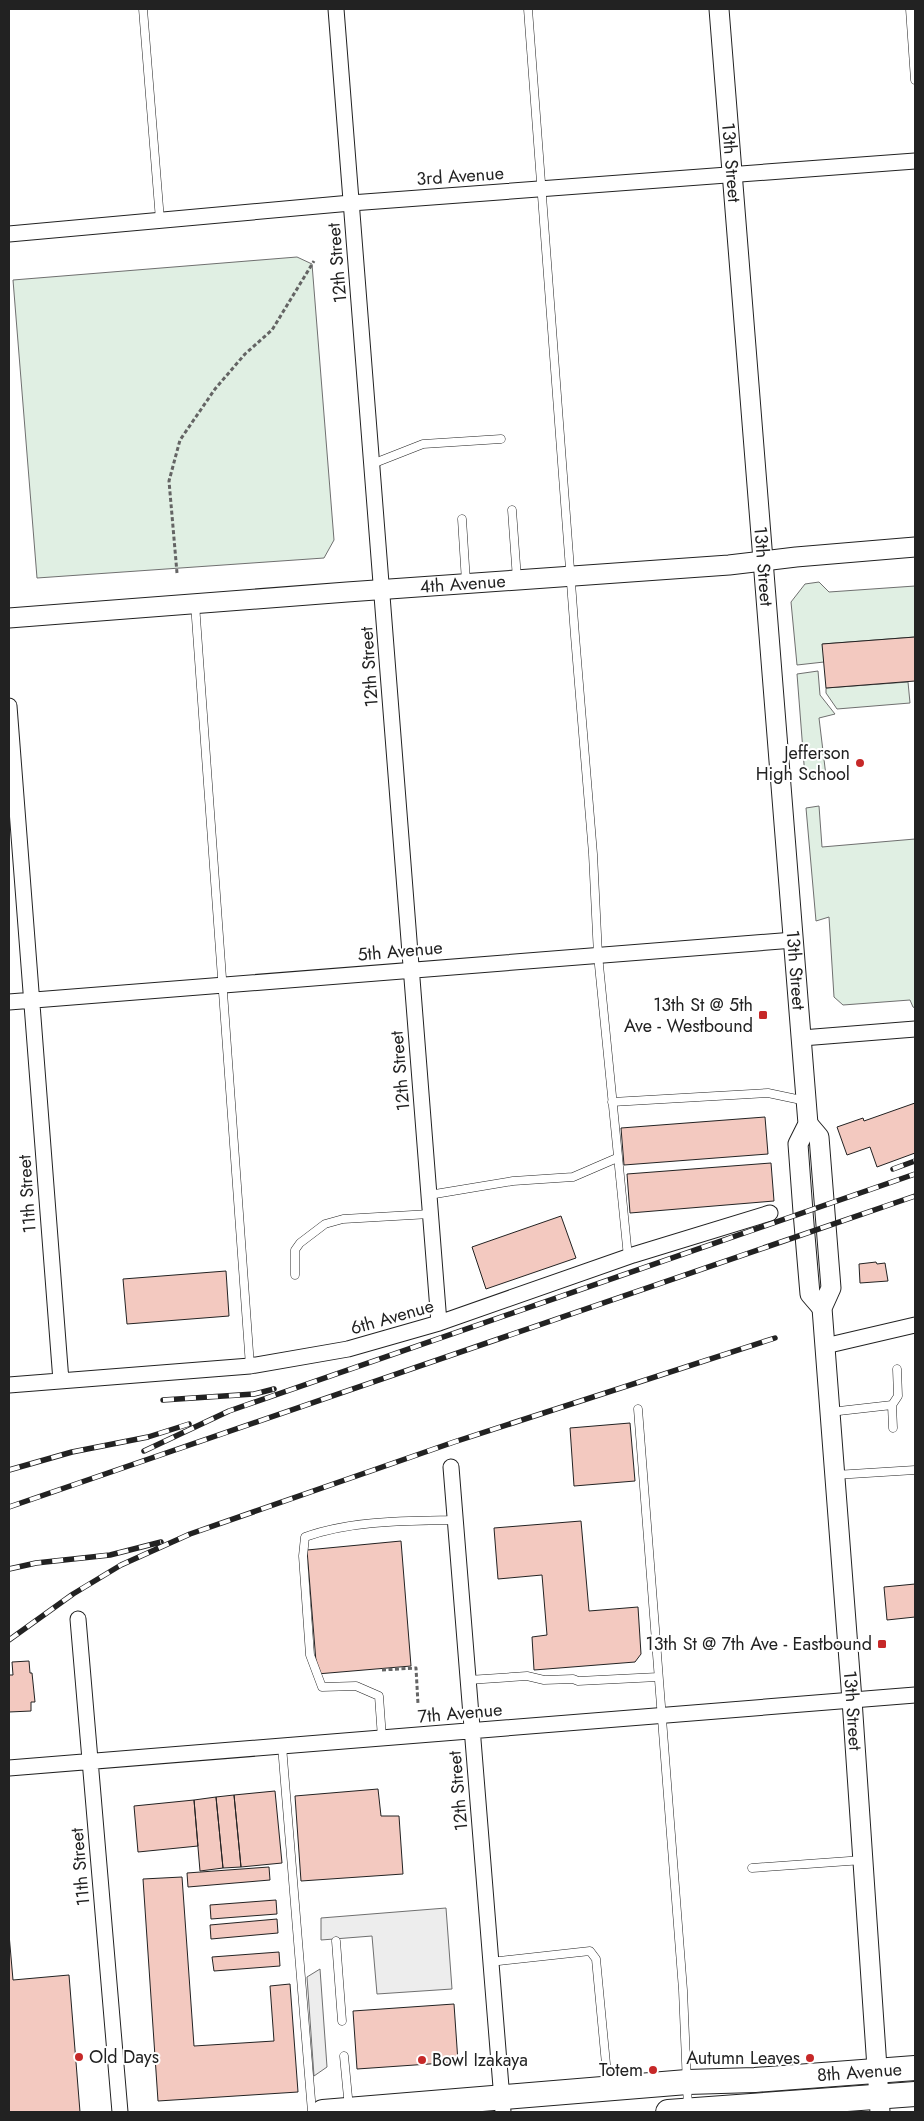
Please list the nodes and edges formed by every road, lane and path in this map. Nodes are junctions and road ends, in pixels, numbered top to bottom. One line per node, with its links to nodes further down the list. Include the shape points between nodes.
1 (143, 9): 11 (lane)
2 (336, 9): 10 (street, 12th Street)
3 (528, 9): 9 (lane)
4 (719, 9): 8 (street, 13th Street)
5 (910, 9): 6 (lane)
6 (915, 80)
7 (915, 161): 8 (street, 3rd Avenue)
8 (732, 175): 9 (street, 3rd Avenue); 19 (street, 13th Street)
9 (542, 189): 10 (street, 3rd Avenue); 21 (lane)
10 (351, 203): 11 (street, 3rd Avenue); 15 (street, 12th Street)
11 (160, 220): 12 (street, 3rd Avenue)
12 (9, 234)
13 (314, 261): 20 (path, via 272,330 245,354 180,440 169,481)
14 (501, 439): 15 (lane, via 423,444)
15 (372, 464): 24 (street, 12th Street)
16 (512, 510): 22 (lane)
17 (462, 519): 23 (lane)
18 (915, 547): 19 (street, 4th Avenue)
19 (764, 561): 21 (street, 4th Avenue); 28 (street, 13th Street)
20 (177, 573)
21 (571, 577): 22 (street, 4th Avenue); 29 (lane)
22 (517, 581): 23 (street, 4th Avenue)
23 (466, 584): 24 (street, 4th Avenue)
24 (382, 590): 25 (street, 4th Avenue); 30 (street, 12th Street)
25 (195, 604): 26 (street, 4th Avenue); 31 (lane)
26 (9, 618)
27 (9, 706): 32 (street, 11th Street)
28 (794, 940): 29 (street, 5th Avenue); 35 (street, 13th Street)
29 (598, 955): 30 (street, 5th Avenue); 37 (lane)
30 (411, 969): 31 (street, 5th Avenue); 39 (street, 12th Street)
31 (222, 985): 32 (street, 5th Avenue); 47 (lane)
32 (31, 1000): 33 (street, 5th Avenue); 49 (street, 11th Street)
33 (9, 1002)
34 (915, 1029): 35 (street)
35 (802, 1038): 36 (street, 13th Street)
36 (806, 1101): 37 (lane, via 768,1093); 46 (street, 13th Street, via 808,1124 798,1144 803,1212 810,1294 822,1308)
37 (612, 1102): 38 (lane)
38 (617, 1158): 39 (lane, via 573,1177 513,1181); 42 (lane)
39 (429, 1196): 40 (street, 12th Street)
40 (430, 1214): 43 (lane, via 343,1219 325,1224 295,1250); 44 (street, 12th Street)
41 (770, 1214): 42 (street, 6th Avenue)
42 (628, 1257): 44 (street, 6th Avenue)
43 (295, 1275)
44 (439, 1323): 47 (street, 6th Avenue, via 348,1349)
45 (915, 1325): 46 (street)
46 (825, 1346): 53 (street, 13th Street)
47 (250, 1366): 49 (street, 6th Avenue)
48 (897, 1369): 51 (lane, via 898,1396)
49 (61, 1381): 50 (street, 6th Avenue)
50 (9, 1385)
51 (892, 1405): 53 (lane); 54 (lane)
52 (638, 1409): 61 (lane)
53 (830, 1412): 57 (street, 13th Street)
54 (894, 1428)
55 (451, 1467): 58 (street, 12th Street)
56 (915, 1470): 57 (lane)
57 (835, 1475): 64 (street, 13th Street)
58 (456, 1520): 62 (street, 12th Street); 68 (lane, via 359,1526 320,1531 306,1537 303,1556 310,1655 322,1688 356,1686 379,1696)
59 (78, 1619): 70 (street, 11th Street)
60 (382, 1670): 65 (path, via 416,1668)
61 (658, 1677): 62 (lane, via 578,1681 527,1676); 66 (lane)
62 (468, 1680): 67 (street, 12th Street)
63 (915, 1695): 64 (street, 7th Avenue)
64 (852, 1700): 66 (street, 7th Avenue); 72 (street, 13th Street)
65 (418, 1704)
66 (660, 1716): 67 (street, 7th Avenue); 80 (lane, via 683,1990)
67 (472, 1731): 68 (street, 7th Avenue); 75 (street, 12th Street)
68 (382, 1738): 69 (street, 7th Avenue)
69 (282, 1746): 70 (street, 7th Avenue); 88 (lane)
70 (90, 1762): 71 (street, 7th Avenue); 87 (street, 11th Street)
71 (9, 1768)
72 (863, 1860): 73 (lane); 79 (street, 13th Street)
73 (752, 1868)
74 (336, 1941): 76 (lane)
75 (490, 1962): 81 (lane, via 590,1950 596,1959); 84 (street, 12th Street)
76 (342, 2021)
77 (344, 2056): 85 (lane)
78 (915, 2068): 79 (main road, 8th Avenue)
79 (877, 2071): 80 (main road, 8th Avenue); 83 (street, 13th Street)
80 (687, 2082): 81 (main road, 8th Avenue); 90 (lane)
81 (608, 2090): 84 (main road, 8th Avenue)
82 (915, 2094): 83 (main road, 8th Avenue)
83 (880, 2104): 86 (main road, 8th Avenue)
84 (502, 2105): 85 (main road, 8th Avenue)
85 (349, 2110): 89 (main road, 8th Avenue)
86 (719, 2110): 90 (main road, 8th Avenue)
87 (120, 2112)
88 (312, 2112)
89 (323, 2112)
90 (682, 2112)

